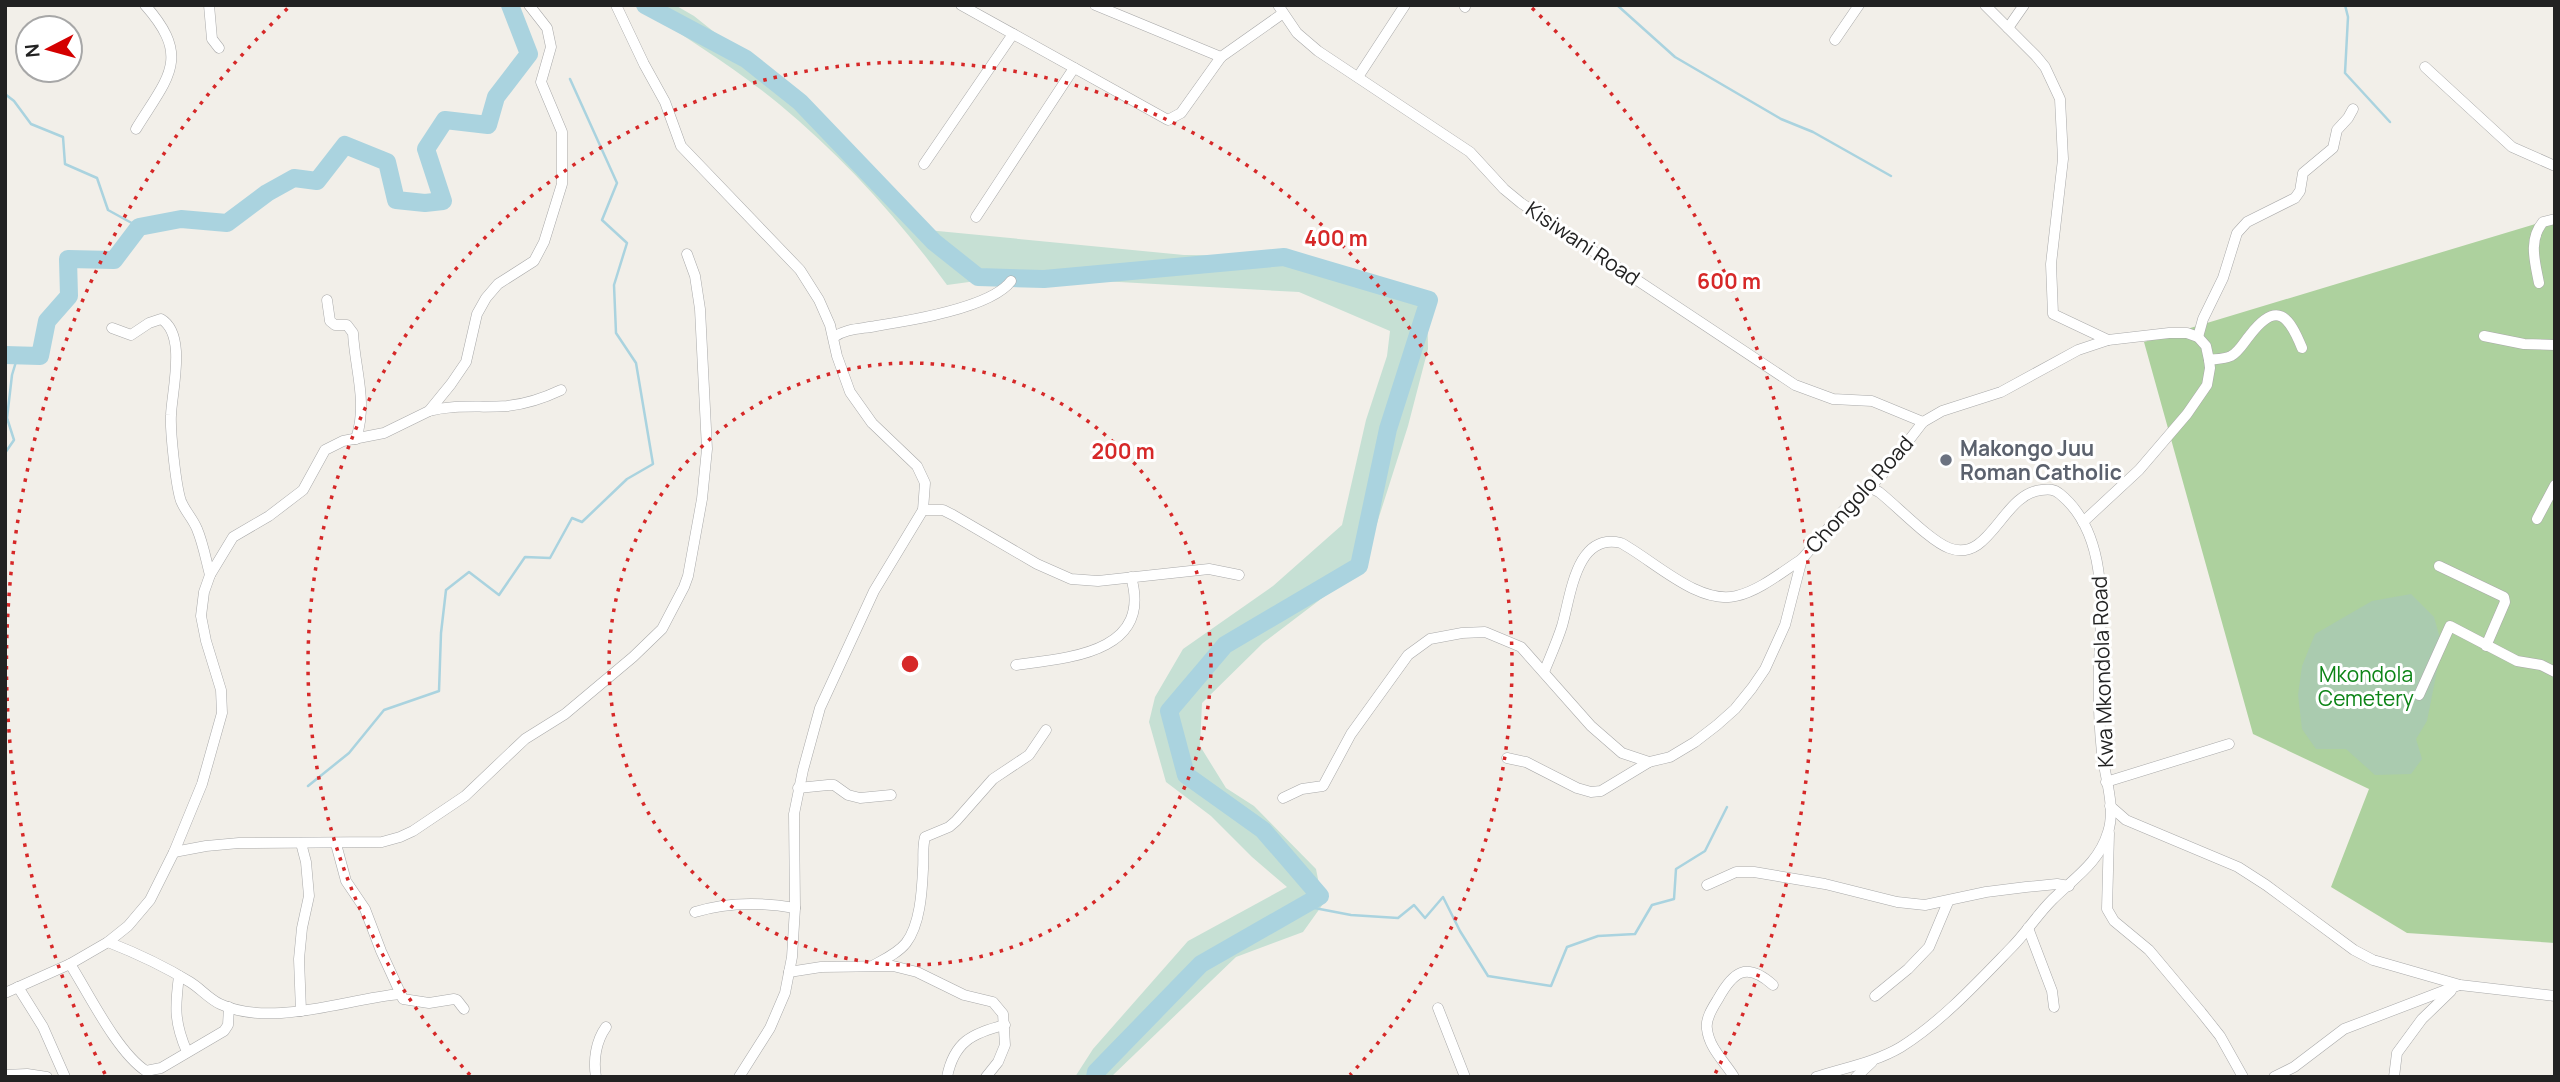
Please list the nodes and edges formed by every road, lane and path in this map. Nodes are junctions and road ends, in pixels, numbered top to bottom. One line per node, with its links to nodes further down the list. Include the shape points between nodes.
1 (145, 5): 21 (street, via 164,27 172,62)
2 (209, 5): 15 (street, via 212,38)
3 (529, 5): 39 (street, via 547,28 551,47 541,82 562,132 559,194 534,261 498,284 486,298 477,314 466,362)
4 (616, 5): 32 (street, via 665,102 681,146 800,270)
5 (961, 5): 13 (street)
6 (1095, 5): 16 (street)
7 (1405, 5): 19 (street)
8 (1859, 5): 14 (street)
9 (1984, 5): 12 (street)
10 (2024, 5): 12 (street)
11 (1280, 9): 16 (street); 19 (street, Kisiwani Road, via 1297,33)
12 (2008, 28): 34 (street, via 2045,67 2060,100 2063,159 2051,264 2053,314)
13 (1013, 34): 18 (street); 22 (street)
14 (1835, 40)
15 (219, 48)
16 (1221, 57): 18 (street, via 1181,113 1168,120)
17 (2425, 67): 23 (street, via 2512,147)
18 (1074, 68): 24 (street)
19 (1357, 77): 40 (street, Kisiwani Road, via 1469,152 1521,203 1780,376 1814,394 1872,401)
20 (2353, 109): 33 (street, via 2336,130 2333,148 2302,173 2295,198 2247,222 2237,233)
21 (136, 129)
22 (924, 164)
23 (2555, 166)
24 (976, 217)
25 (2555, 219): 28 (street, via 2543,222 2534,237)
26 (687, 254): 68 (street, via 700,309 707,449 688,576 662,629 606,681 525,739 472,790 424,824 382,842)
27 (1011, 281): 32 (street, via 996,293 963,306 915,320 851,329)
28 (2539, 283)
29 (327, 300): 41 (street, via 330,321 347,325 353,333 362,405)
30 (112, 328): 50 (street, via 131,335 161,319 174,333 176,371 170,419 178,489 197,529)
31 (2484, 336): 35 (street)
32 (834, 337): 44 (street, via 850,392 872,423 922,474)
33 (2198, 337): 34 (street, via 2169,333); 37 (street)
34 (2108, 340): 40 (street, via 2078,350 2001,392)
35 (2555, 345)
36 (2302, 348): 37 (street, via 2292,324 2272,315 2232,355)
37 (2209, 360): 46 (street, via 2207,385 2187,414 2138,470)
38 (561, 390): 39 (street, via 537,401 506,406)
39 (429, 411): 41 (street, via 384,433)
40 (1923, 422): 43 (street, Chongolo Road)
41 (356, 439): 50 (street, via 325,450 303,490 233,537)
42 (2555, 485): 45 (street)
43 (1869, 487): 46 (street, Kwa Mkondola Road, via 1935,540 1962,551 1975,547 2018,499 2034,491 2059,493); 47 (street, Chongolo Road)
44 (923, 510): 51 (street, via 943,510 1058,575 1098,581); 62 (street, via 874,592 828,688)
45 (2538, 519)
46 (2083, 522): 61 (street, Kwa Mkondola Road, via 2098,571 2100,718)
47 (1802, 559): 54 (street, via 1745,593 1720,598 1703,594 1621,542 1595,545 1577,569); 60 (street, Chongolo Road, via 1784,625 1752,688 1735,709 1695,742 1670,757)
48 (2439, 566): 52 (street, via 2504,597)
49 (1239, 575): 51 (street, via 1209,569)
50 (210, 576): 69 (street, via 201,616 221,690 222,713 206,774)
51 (1131, 576): 53 (street, via 1134,609 1111,642 1075,658)
52 (2486, 646): 55 (street, via 2523,664); 56 (street, via 2450,626)
53 (1016, 665)
54 (1544, 672): 60 (street, via 1607,741 1622,753); 64 (street, via 1521,647 1485,632 1430,639 1393,674 1351,734 1323,786)
55 (2555, 672)
56 (2419, 695)
57 (1046, 730): 78 (street, via 1029,755 993,779 956,821 925,837 912,934 905,945)
58 (2229, 744): 61 (street)
59 (1507, 758): 60 (street, Chongolo Road, via 1591,792)
60 (1649, 762)
61 (2106, 782): 65 (street, Kwa Mkondola Road)
62 (798, 788): 63 (street, via 834,785 860,798); 73 (street, via 793,829)
63 (891, 795)
64 (1283, 798)
65 (2110, 806): 66 (street, Kwa Mkondola Road); 82 (street, via 2126,820 2238,867 2373,960)
66 (2109, 829): 71 (street, via 2092,863); 109 (street, Kwa Mkondola Road, via 2108,909 2114,921 2155,956 2201,1012)
67 (300, 843): 68 (street); 69 (street, via 206,846); 92 (street, via 309,896 299,959)
68 (336, 844): 85 (street, via 346,881 365,909)
69 (174, 852): 76 (street, via 149,900)
70 (1707, 885): 72 (street, via 1736,872 1754,872 1897,902)
71 (2069, 886): 72 (street, via 1986,892); 75 (street)
72 (1948, 902): 86 (street, via 1928,947)
73 (795, 908): 74 (street, via 739,904); 79 (street)
74 (695, 912)
75 (2028, 928): 89 (street); 96 (street, via 1935,1021)
76 (108, 942): 77 (street); 80 (street)
77 (70, 964): 83 (street); 95 (street, via 138,1066 152,1071)
78 (874, 965): 79 (street); 93 (street, via 909,969 964,995 993,1002)
79 (789, 972): 102 (street, via 779,1009)
80 (179, 976): 88 (street); 95 (street, via 175,1005)
81 (1773, 985): 106 (street, via 1758,974 1739,973 1727,982 1706,1024 1709,1040)
82 (2460, 985): 87 (street); 97 (street, via 2344,1028); 111 (street, via 2408,1037 2397,1053)
83 (18, 987): 84 (street); 100 (street, via 44,1027)
84 (5, 993)
85 (400, 994): 91 (street, via 417,1003 457,999); 92 (street)
86 (1875, 996)
87 (2555, 996)
88 (229, 1007): 92 (street); 95 (street, via 224,1031)
89 (2054, 1007)
90 (1438, 1008): 105 (street)
91 (464, 1009)
92 (301, 1011)
93 (1005, 1025): 103 (street, via 963,1043 955,1051); 104 (street, via 1002,1055)
94 (607, 1027): 101 (street, via 594,1059)
95 (187, 1052)
96 (1878, 1058): 107 (street); 108 (street)
97 (2296, 1072): 110 (street)
98 (5, 1075): 99 (street)
99 (47, 1077)
100 (65, 1077)
101 (596, 1077)
102 (740, 1077)
103 (947, 1077)
104 (986, 1077)
105 (1465, 1077)
106 (1734, 1077)
107 (1816, 1077)
108 (1856, 1077)
109 (2242, 1077)
110 (2274, 1077)
111 (2394, 1077)

